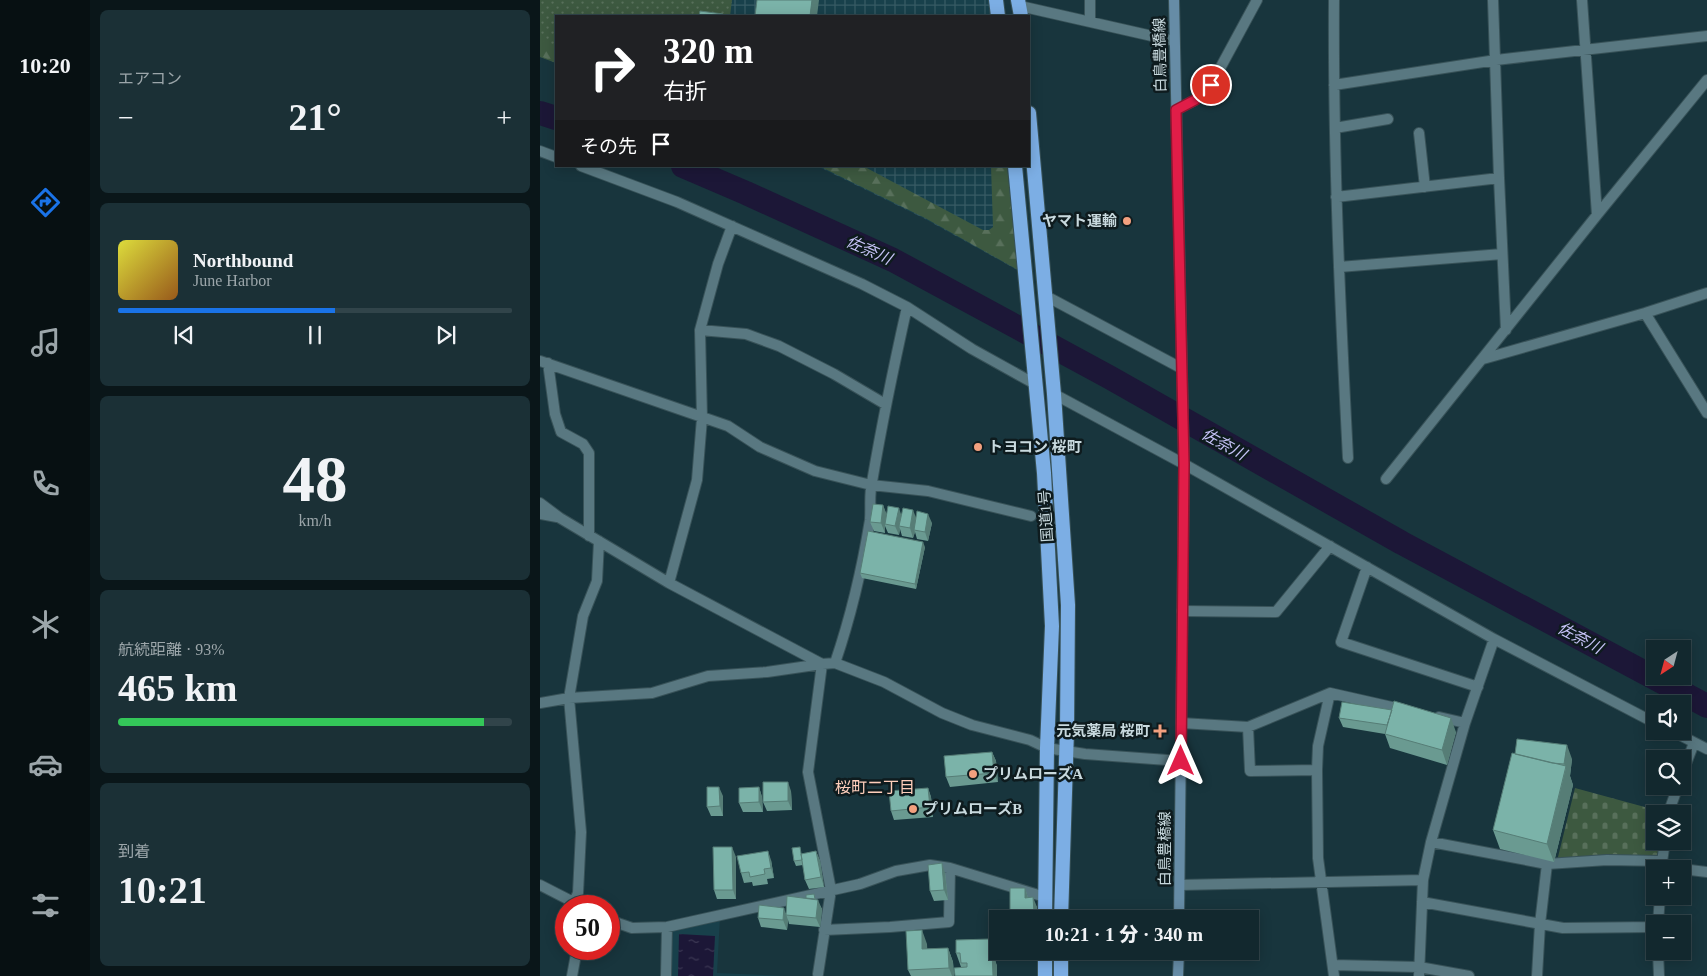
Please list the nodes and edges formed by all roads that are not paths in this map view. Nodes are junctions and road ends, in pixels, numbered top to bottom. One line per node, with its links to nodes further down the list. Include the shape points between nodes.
1 (996, 0): 9 (highway)
2 (1090, 0): 10 (street)
3 (1174, 0): 12 (main road, 白鳥豊橋線)
4 (1257, 0): 17 (street, via 1211,85 1195,100)
5 (1334, 0): 16 (street)
6 (1493, 0): 14 (street)
7 (1582, 0): 13 (street)
8 (1020, 7): 10 (street)
9 (998, 15)
10 (1090, 21): 12 (street)
11 (1707, 36): 13 (street)
12 (1174, 40): 17 (main road, 白鳥豊橋線)
13 (1585, 51): 14 (street); 29 (street)
14 (1496, 60): 16 (street); 26 (street)
15 (1707, 80): 29 (street)
16 (1334, 85): 20 (street)
17 (1176, 110): 41 (main road, 白鳥豊橋線)
18 (1388, 119): 20 (street)
19 (1030, 125): 34 (highway, 国道1号)
20 (1335, 128): 28 (street)
21 (1419, 134): 27 (street)
22 (540, 151): 23 (street)
23 (555, 157)
24 (584, 167): 30 (street)
25 (1015, 167): 42 (highway, 国道1号)
26 (1498, 178): 27 (street); 31 (street)
27 (1425, 187): 28 (street)
28 (1336, 198): 32 (street)
29 (1597, 215): 38 (street)
30 (732, 226): 35 (street); 37 (street)
31 (1502, 254): 32 (street); 38 (street)
32 (1339, 267): 47 (street)
33 (1707, 293): 36 (street)
34 (1044, 295): 41 (street); 43 (highway, 国道1号)
35 (907, 307): 42 (street); 44 (street)
36 (1644, 313): 39 (street); 45 (street)
37 (700, 330): 44 (street, via 746,334 779,346); 46 (street)
38 (1506, 330): 39 (street)
39 (1482, 360): 49 (street)
40 (544, 362): 46 (street); 55 (street, via 561,432 582,444 589,453)
41 (1181, 368): 48 (main road, 白鳥豊橋線)
42 (1035, 384): 74 (highway, 国道1号, via 1044,473 1052,626)
43 (1054, 394): 48 (street); 76 (highway, 国道1号, via 1068,605)
44 (886, 404): 50 (street)
45 (1707, 413)
46 (702, 418): 50 (street, via 728,426 760,447 815,471); 59 (street, via 697,480)
47 (1348, 458)
48 (1184, 464): 57 (street); 60 (main road, 白鳥豊橋線)
49 (1386, 479)
50 (871, 485): 53 (street, via 928,491); 62 (street, via 870,518 858,581)
51 (540, 503): 54 (street)
52 (540, 514): 54 (street)
53 (1031, 516)
54 (560, 518): 55 (street)
55 (590, 536): 56 (street)
56 (599, 541): 59 (street); 66 (street, via 597,581 583,616)
57 (1330, 546): 58 (street); 60 (street, via 1276,612)
58 (1367, 567): 61 (street); 64 (street, via 1341,642)
59 (669, 583): 63 (street)
60 (1182, 612): 69 (main road, 白鳥豊橋線)
61 (1494, 639): 64 (street); 68 (street)
62 (835, 663): 63 (street); 74 (street, via 884,682 942,713)
63 (822, 664): 66 (street, via 708,676 652,693); 90 (street, via 808,772)
64 (1478, 687): 70 (street)
65 (1330, 693): 70 (street); 71 (street); 79 (street, via 1318,746)
66 (568, 698): 67 (street); 92 (street, via 581,832)
67 (540, 703)
68 (1646, 717)
69 (1181, 723): 71 (street); 78 (main road, 白鳥豊橋線)
70 (1465, 723): 80 (street)
71 (1248, 727): 79 (street, via 1250,771)
72 (1688, 740): 73 (street)
73 (1694, 743): 75 (street); 77 (street)
74 (1047, 748): 76 (street); 93 (highway, 国道1号)
75 (1707, 749)
76 (1066, 751): 78 (street); 96 (highway, 国道1号)
77 (1691, 751)
78 (1181, 761): 89 (main road, 白鳥豊橋線)
79 (1317, 770): 87 (street, via 1318,858)
80 (1432, 842): 81 (street); 86 (street)
81 (1547, 864): 82 (street, via 1607,860); 99 (street)
82 (1646, 864)
83 (950, 868): 90 (street, via 930,865 896,871); 93 (street); 102 (street, via 949,922)
84 (1691, 870): 85 (street)
85 (1707, 872)
86 (1423, 880): 87 (street); 94 (street)
87 (1322, 883): 89 (street); 108 (street)
88 (540, 885): 91 (street)
89 (1180, 885): 97 (main road, 白鳥豊橋線)
90 (831, 890): 100 (street); 102 (street)
91 (559, 895)
92 (578, 895)
93 (1045, 897): 95 (highway, 国道1号)
94 (1422, 902): 99 (street); 109 (street)
95 (1045, 910)
96 (1061, 910)
97 (1179, 910)
98 (620, 924): 100 (street, via 632,928)
99 (1540, 924): 101 (street, via 1563,928); 117 (street)
100 (667, 927): 112 (street)
101 (1646, 927)
102 (824, 930): 110 (street)
103 (575, 960): 111 (street)
104 (1045, 960): 113 (highway)
105 (1061, 960): 114 (highway)
106 (1178, 960): 115 (main road)
107 (1658, 960): 118 (street)
108 (1333, 971): 109 (street)
109 (1419, 972): 116 (street)
110 (818, 974)
111 (572, 976)
112 (666, 976)
113 (1045, 976)
114 (1061, 976)
115 (1178, 976)
116 (1469, 976)
117 (1537, 976)
118 (1659, 976)

